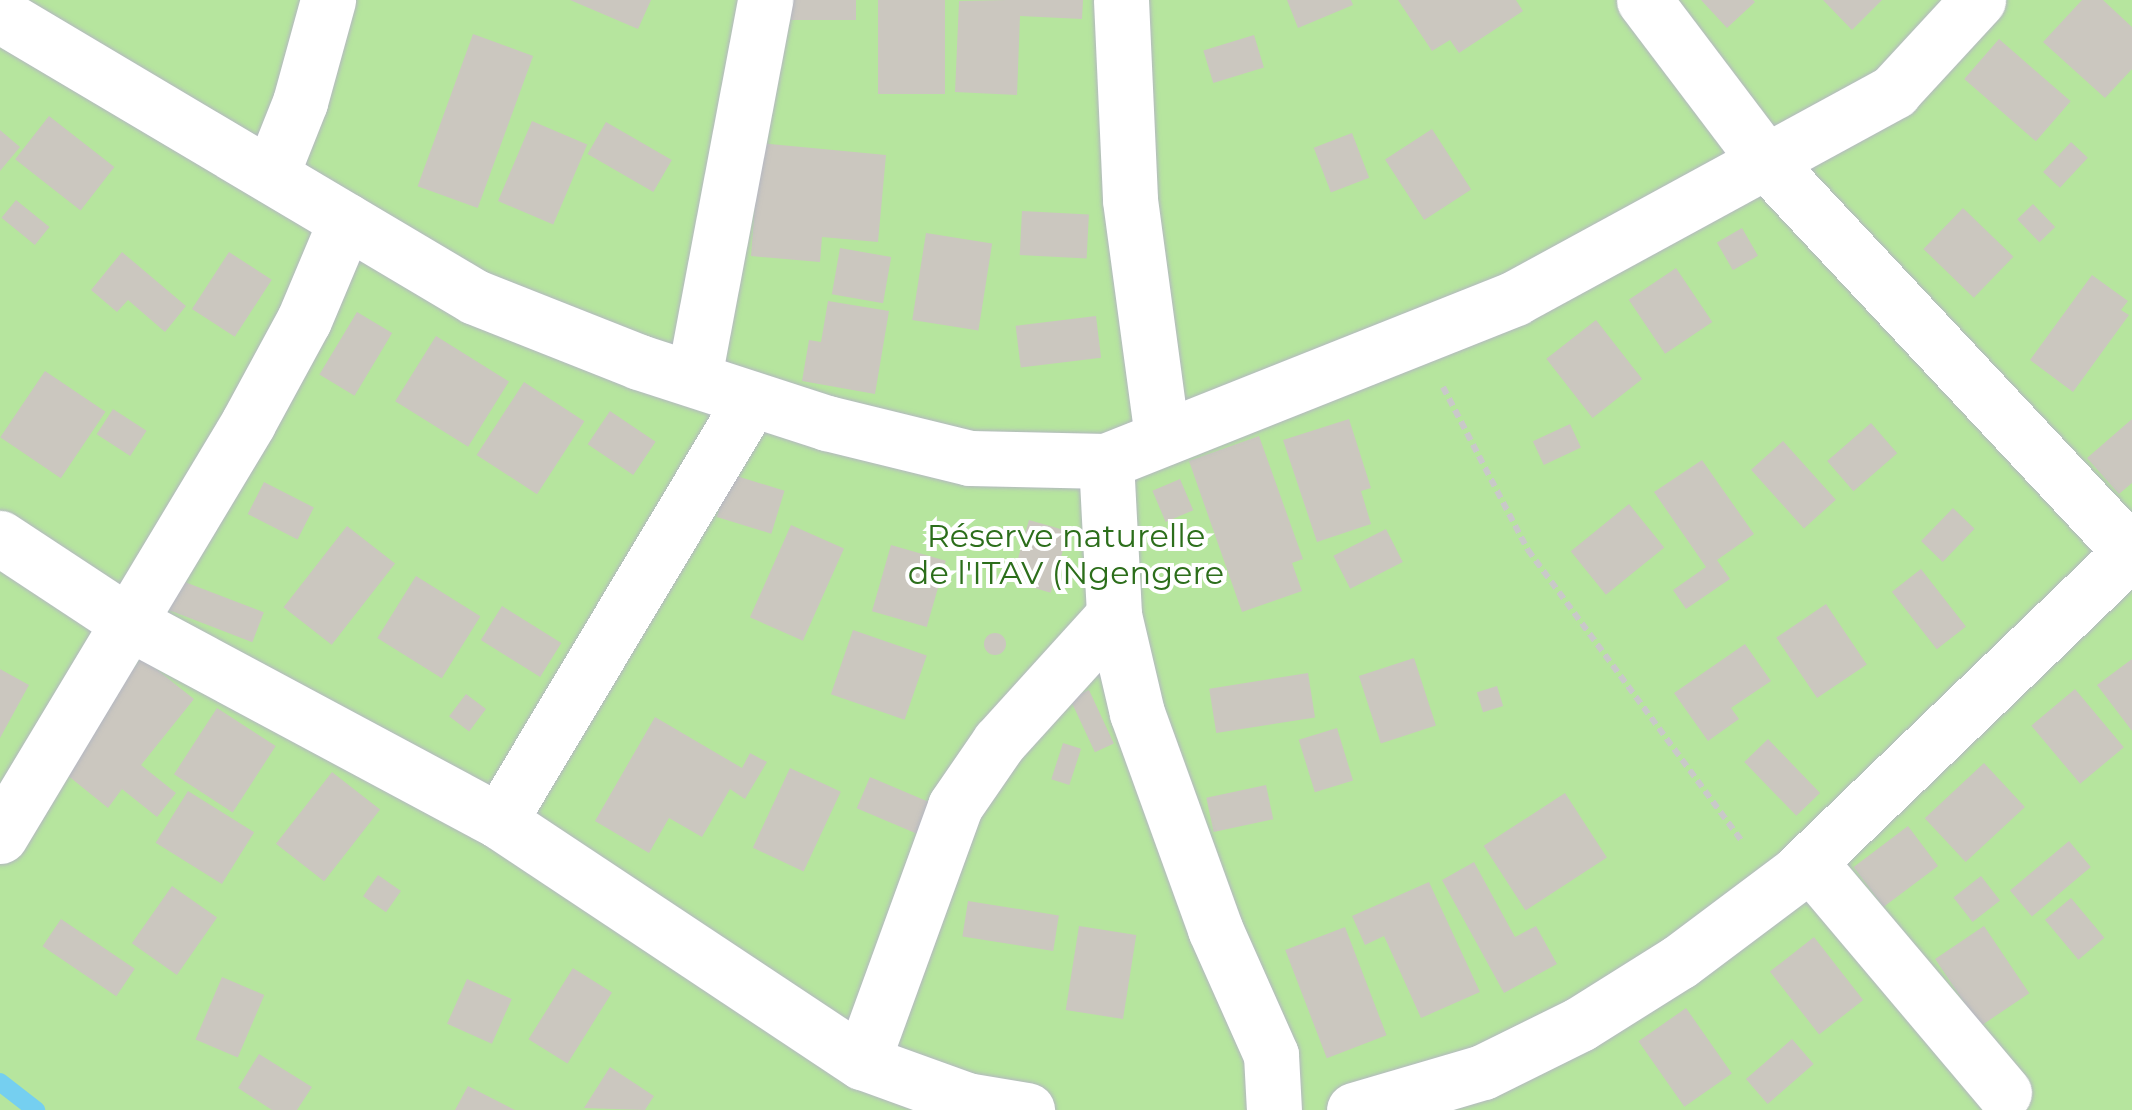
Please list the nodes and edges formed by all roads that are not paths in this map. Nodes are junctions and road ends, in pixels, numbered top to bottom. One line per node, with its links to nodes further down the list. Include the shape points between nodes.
1 (328, 0): 8 (street)
2 (765, 0): 10 (street)
3 (1121, 0): 12 (street, via 1130,200)
4 (1644, 0): 7 (street)
5 (1978, 0): 7 (street, via 1894,91)
6 (0, 15): 8 (street)
7 (1768, 164): 12 (street, via 1515,298); 15 (street)
8 (271, 175): 9 (street)
9 (346, 220): 10 (street, via 476,297); 17 (street, via 304,320)
10 (694, 377): 11 (street)
11 (750, 402): 13 (street, via 970,458); 18 (street)
12 (1162, 438): 13 (street)
13 (1106, 461): 16 (street)
14 (0, 538): 17 (street)
15 (2132, 552): 20 (street)
16 (1114, 616): 21 (street, via 999,742 955,806); 24 (street, via 1137,713 1215,930 1271,1055)
17 (126, 621): 18 (street); 19 (street)
18 (499, 822): 21 (street)
19 (0, 836)
20 (1793, 875): 22 (street); 25 (street, via 1580,1024 1483,1072)
21 (862, 1062): 23 (street, via 967,1100)
22 (2004, 1093)
23 (1027, 1110)
24 (1274, 1110)
25 (1354, 1110)

